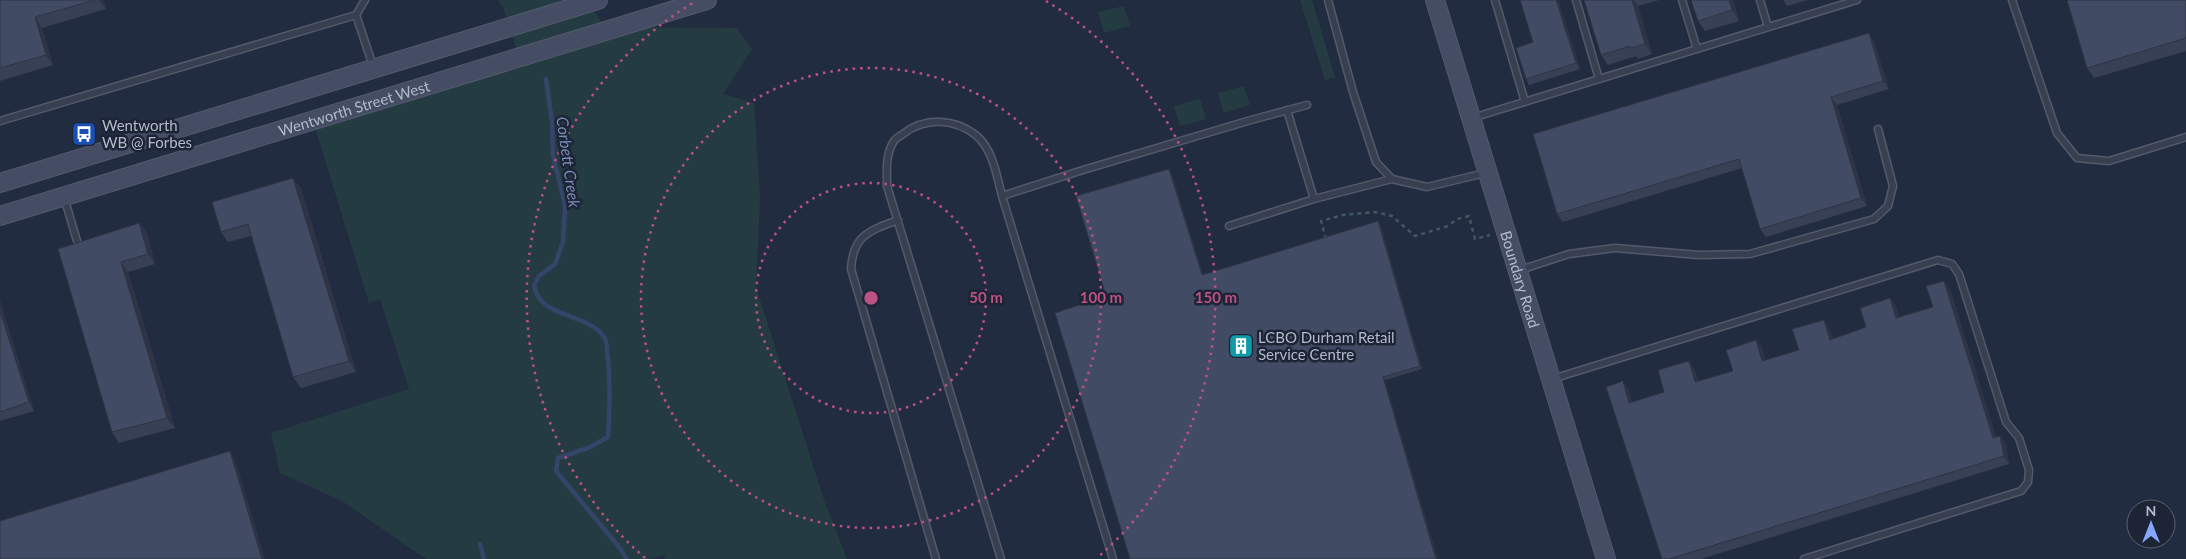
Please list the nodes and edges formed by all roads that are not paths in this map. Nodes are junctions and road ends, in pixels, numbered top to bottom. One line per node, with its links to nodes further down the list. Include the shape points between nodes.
1 (366, 0): 12 (lane)
2 (598, 0): 15 (main road)
3 (707, 0): 27 (main road, Wentworth Street West)
4 (1328, 0): 25 (lane, via 1376,162)
5 (1435, 0): 20 (main road, Boundary Road)
6 (1496, 0): 17 (lane)
7 (1576, 0): 16 (lane)
8 (1682, 0): 14 (lane)
9 (1760, 0): 13 (lane)
10 (1858, 0): 13 (lane)
11 (2012, 0): 23 (lane, via 2057,134 2077,158 2109,161)
12 (356, 15): 15 (lane); 21 (lane)
13 (1768, 27): 14 (lane)
14 (1697, 49): 16 (lane)
15 (374, 68): 26 (main road)
16 (1599, 79): 17 (lane)
17 (1525, 102): 20 (lane)
18 (1307, 105): 19 (lane)
19 (1287, 110): 28 (lane); 29 (lane)
20 (1472, 118): 24 (main road, Boundary Road)
21 (0, 122)
22 (1878, 129): 34 (lane, via 1893,186 1888,206 1874,219 1750,254 1699,255 1615,248 1569,254)
23 (2186, 137)
24 (1489, 172): 25 (lane, via 1427,187); 34 (main road, Boundary Road)
25 (1392, 179): 29 (lane)
26 (0, 183)
27 (64, 196): 30 (main road, Wentworth Street West); 33 (lane)
28 (1002, 196): 31 (lane, via 991,157 978,137 958,124 931,120 912,126 894,140 886,162 887,186); 38 (lane)
29 (1314, 199): 32 (lane)
30 (0, 216)
31 (898, 220): 36 (lane, via 860,237 852,254 852,269); 37 (lane)
32 (1229, 226)
33 (77, 241)
34 (1519, 270): 35 (main road, Boundary Road)
35 (1552, 380): 39 (main road, Boundary Road); 40 (lane, via 1938,260 1952,264 1960,274 2006,422 2019,438 2029,470 2028,482 2021,491)
36 (936, 559)
37 (1001, 559)
38 (1113, 559)
39 (1606, 559)
40 (1804, 559)

